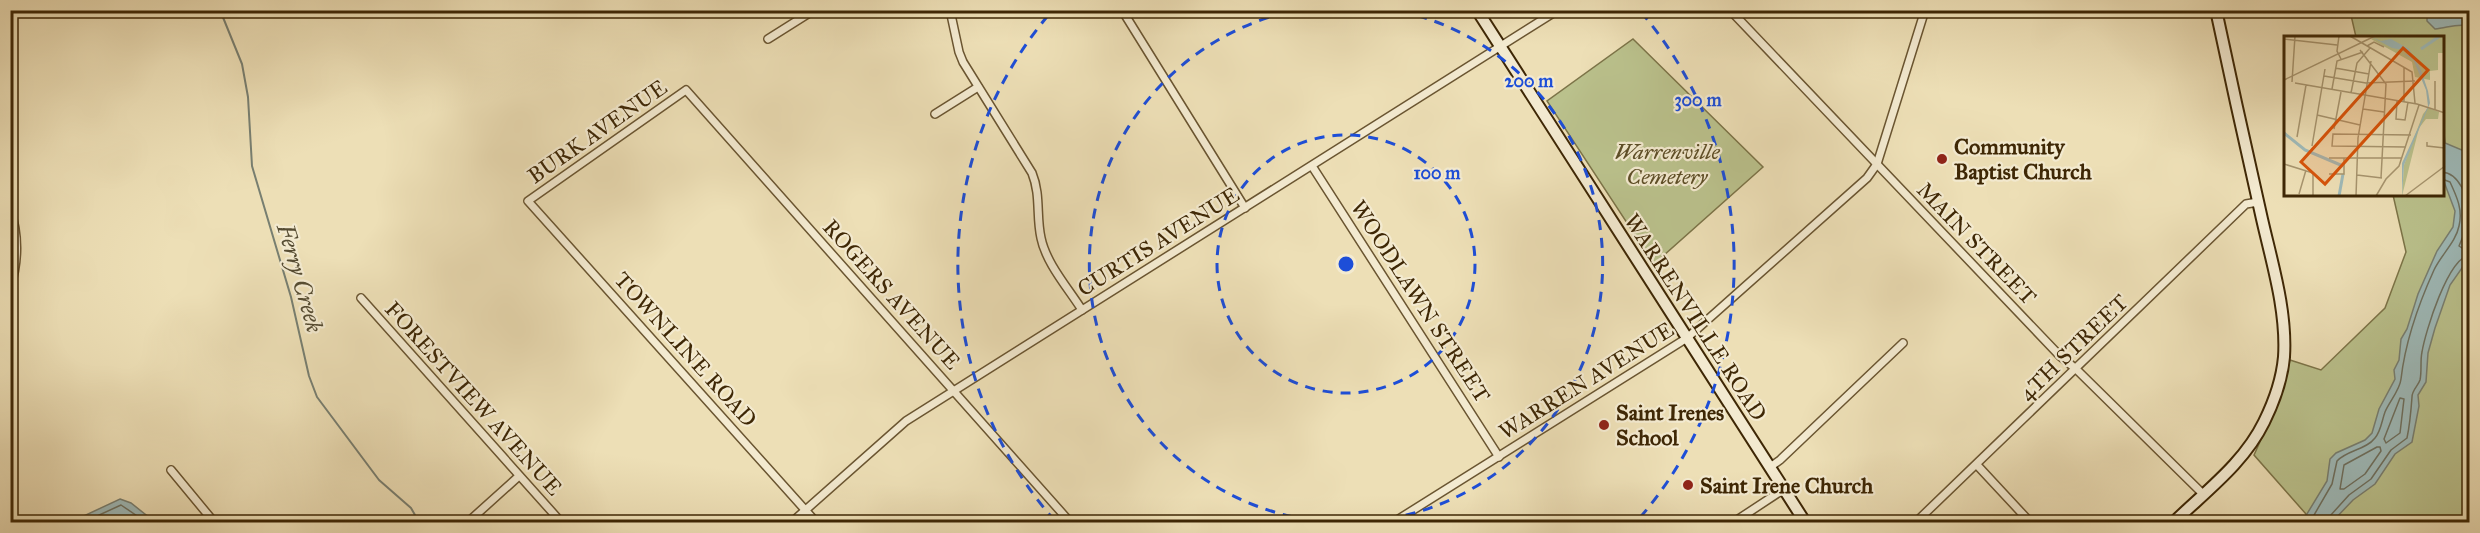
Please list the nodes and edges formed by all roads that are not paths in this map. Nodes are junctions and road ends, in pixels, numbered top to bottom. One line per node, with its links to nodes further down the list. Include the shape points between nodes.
1 (814, 10): 9 (street)
2 (950, 10): 11 (street, via 959,52)
3 (1122, 10): 19 (street)
4 (1477, 10): 10 (main road, WARRENVILLE ROAD)
5 (1558, 10): 10 (street, CURTIS AVENUE)
6 (1730, 10): 14 (street, MAIN STREET)
7 (1925, 10): 14 (street, WARREN AVENUE)
8 (2216, 10): 17 (main road)
9 (768, 39)
10 (1501, 47): 15 (street, CURTIS AVENUE); 23 (main road, WARRENVILLE ROAD)
11 (978, 87): 13 (street); 22 (street, via 1032,173 1038,190 1044,248)
12 (687, 90): 16 (street, BURK AVENUE); 26 (street, ROGERS AVENUE)
13 (935, 114)
14 (1876, 164): 23 (street, WARREN AVENUE, via 1868,178); 25 (street, MAIN STREET)
15 (1312, 166): 19 (street, CURTIS AVENUE); 27 (street, WOODLAWN STREET)
16 (528, 201): 34 (street, TOWNLINE ROAD)
17 (2258, 202): 25 (street, 4TH STREET, via 2246,204); 33 (main road, via 2280,307 2282,371 2264,423 2250,446)
18 (10, 208): 20 (street, via 17,253)
19 (1245, 208): 22 (street, CURTIS AVENUE)
20 (10, 289)
21 (361, 298): 31 (street, FORESTVIEW AVENUE)
22 (1082, 310): 26 (street, CURTIS AVENUE)
23 (1687, 338): 27 (street, WARREN AVENUE); 29 (main road, WARRENVILLE ROAD)
24 (1904, 344): 29 (street)
25 (2076, 369): 28 (street, 4TH STREET); 33 (street, MAIN STREET)
26 (954, 391): 34 (street, CURTIS AVENUE, via 906,421); 40 (street, ROGERS AVENUE)
27 (1499, 457): 41 (street, WARREN AVENUE)
28 (1977, 465): 44 (street, 4TH STREET); 45 (street)
29 (1770, 467): 32 (main road, WARRENVILLE ROAD)
30 (171, 470): 35 (street)
31 (519, 476): 36 (street); 37 (street, FORESTVIEW AVENUE)
32 (1784, 489): 42 (street); 43 (main road, WARRENVILLE ROAD)
33 (2204, 495): 46 (main road)
34 (805, 510): 38 (street, CURTIS AVENUE); 39 (street, TOWNLINE ROAD)
35 (214, 522)
36 (468, 522)
37 (561, 522)
38 (792, 522)
39 (816, 522)
40 (1070, 522)
41 (1394, 522)
42 (1734, 522)
43 (1805, 522)
44 (1916, 522)
45 (2030, 522)
46 (2174, 522)

